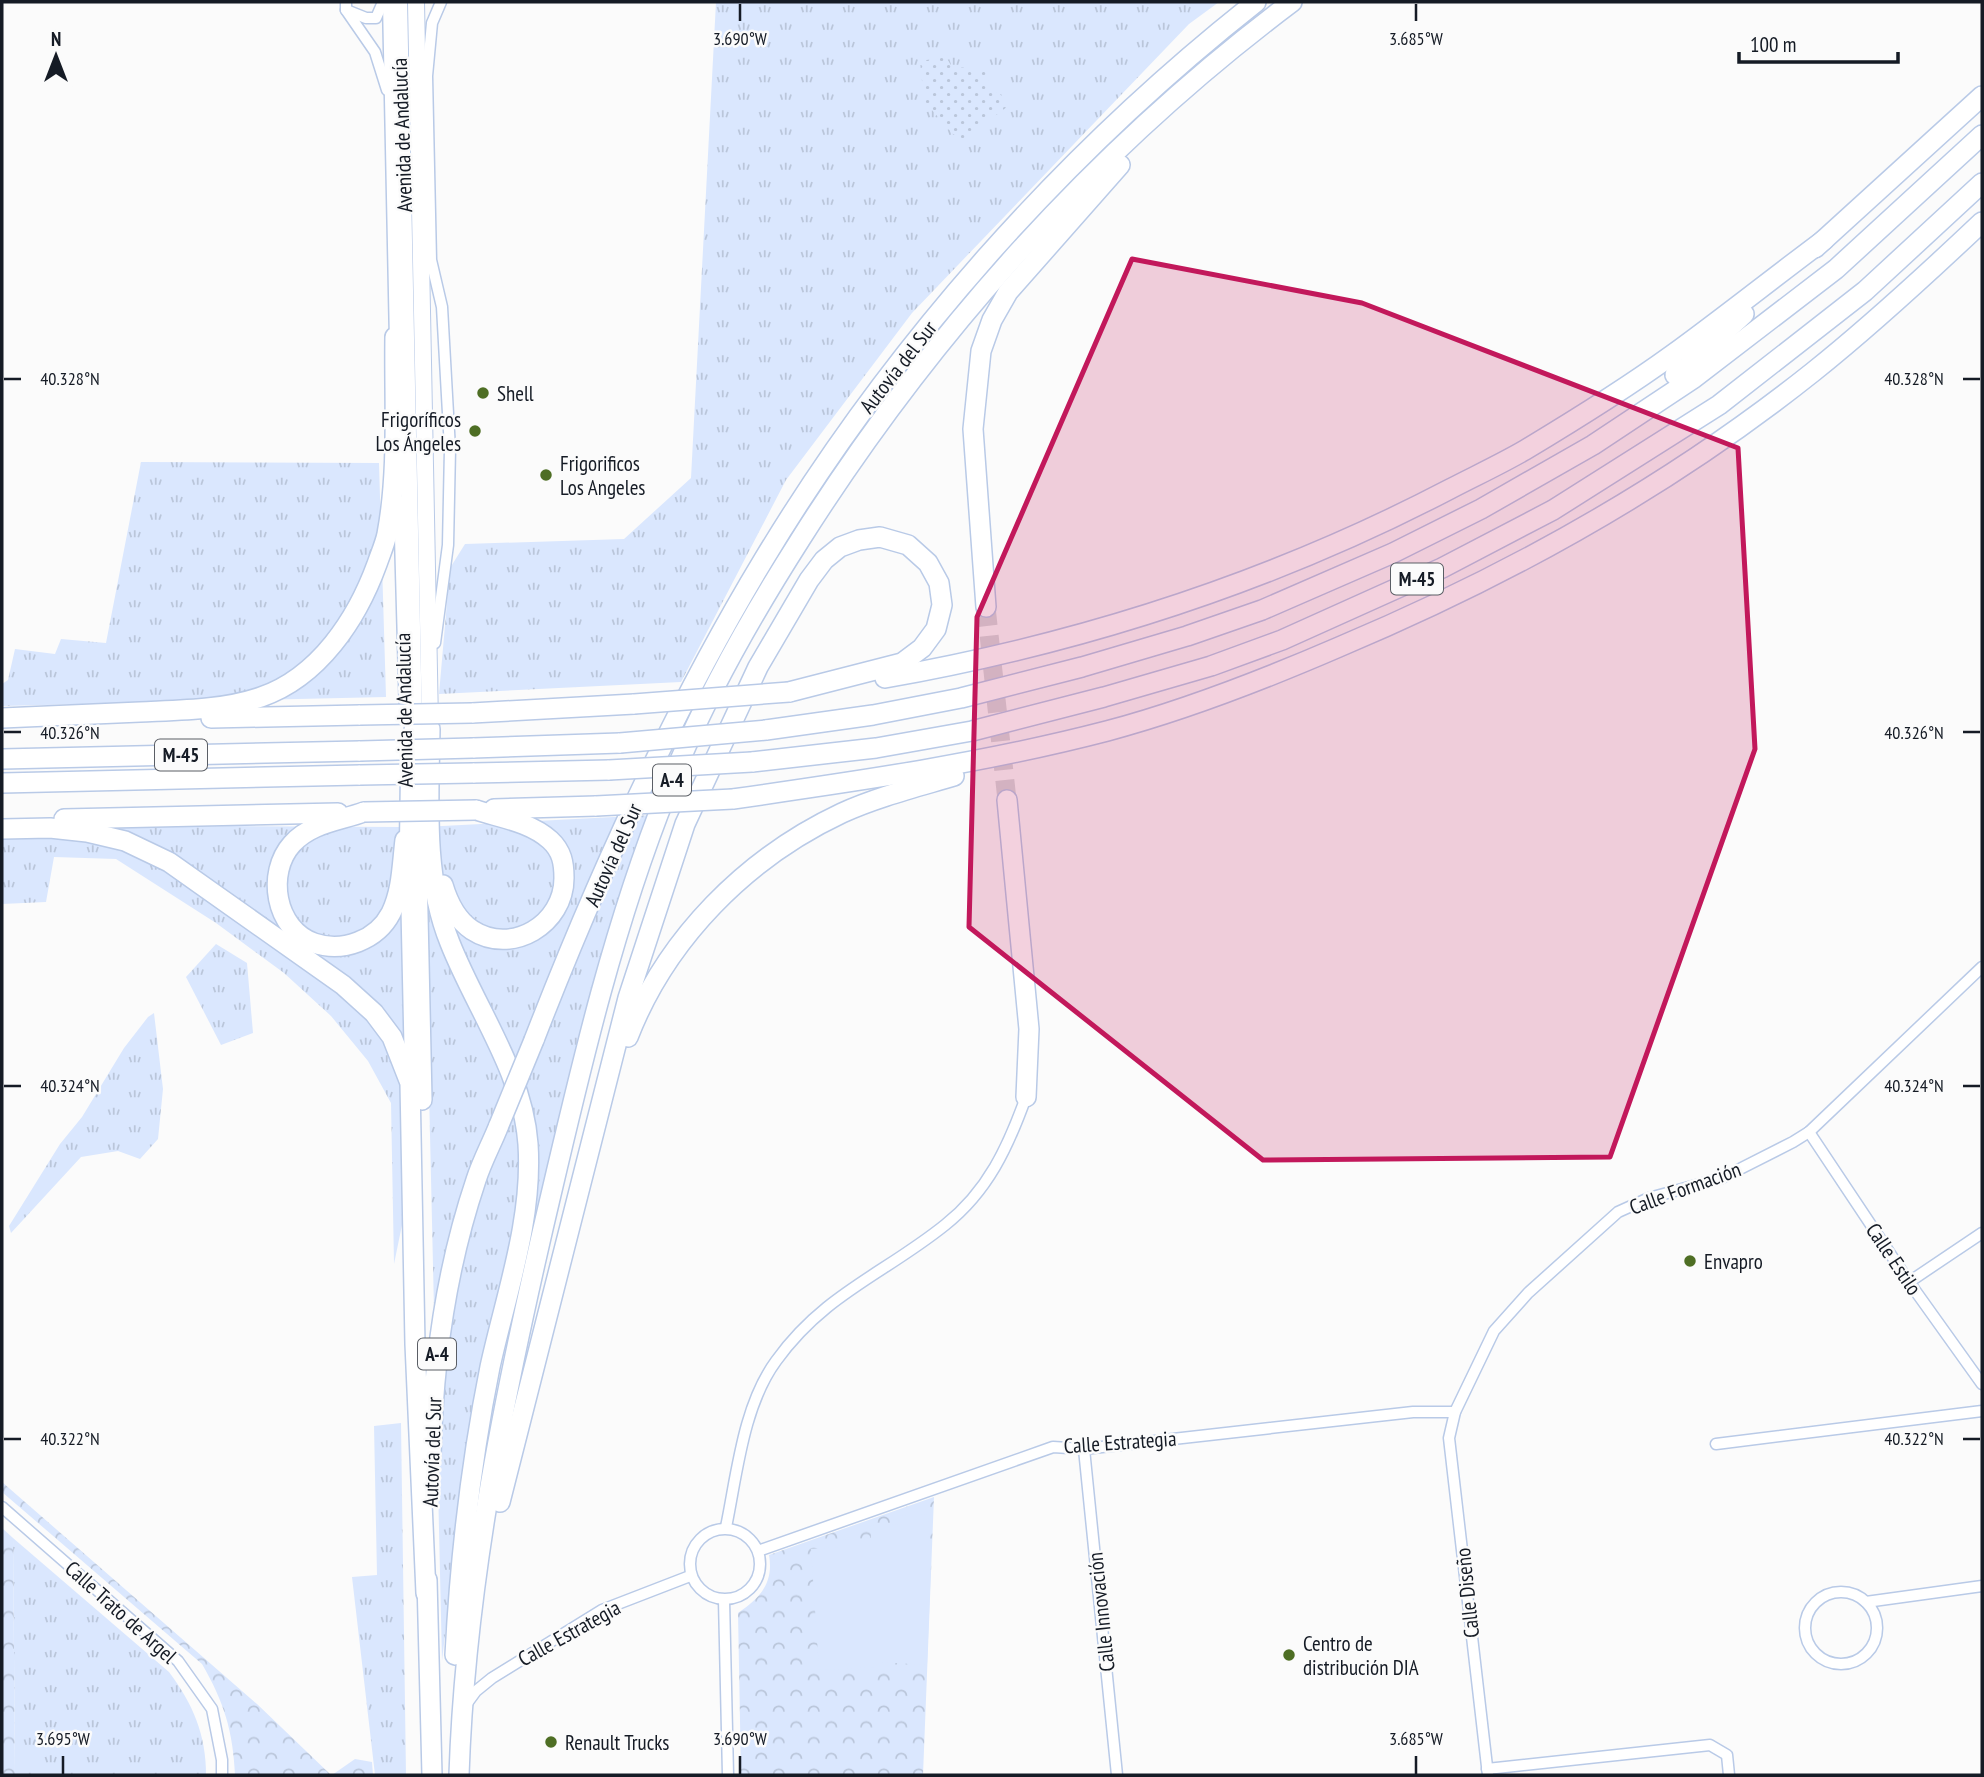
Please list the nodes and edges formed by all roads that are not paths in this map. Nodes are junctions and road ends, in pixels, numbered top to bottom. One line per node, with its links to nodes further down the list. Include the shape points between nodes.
1 (385, 2): 7 (street, via 376,18 366,18); 11 (street, Avenida de Andalucía)
2 (399, 2): 25 (main road, Avenida de Andalucía)
3 (416, 2): 12 (main road, Avenida de Andalucía)
4 (441, 2): 9 (street, via 432,23)
5 (1256, 2): 53 (highway, Autovía del Sur / A-4, bridge, via 1186,59 1069,169 942,310 842,440 765,557 696,678 622,832 477,1179 442,1314 434,1376)
6 (1292, 2): 8 (highway, Autovía del Sur / A-4)
7 (346, 6): 11 (street, via 375,52)
8 (1222, 58): 21 (highway, via 1110,174 1008,292 992,320 981,351 973,429); 56 (highway, Autovía del Sur / A-4, via 1150,118 1042,225 931,354 828,496 750,622 701,715 642,857 593,1021 494,1457)
9 (427, 76): 12 (street); 18 (street)
10 (1982, 96): 17 (highway)
11 (391, 103): 19 (street, Avenida de Andalucía)
12 (420, 120): 15 (main road, Avenida de Andalucía)
13 (1982, 135): 20 (highway, M-45, via 1836,269 1694,378 1593,445)
14 (1982, 183): 28 (highway, M-45, bridge, via 1866,291 1718,405 1553,510 1443,568 1282,640 1211,666 972,731 752,762 609,770)
15 (422, 213): 18 (street); 22 (main road, Avenida de Andalucía)
16 (1982, 222): 26 (highway, via 1881,317 1811,374 1662,479 1568,537 1405,619 1296,666 1111,730)
17 (1824, 240): 20 (highway, via 1687,367); 23 (highway, via 1671,356 1584,413 1522,451 1319,553 1215,593 1084,635 961,665)
18 (431, 260): 22 (street, via 442,307 450,449 448,545)
19 (394, 337): 24 (highway, via 394,471 387,536 359,605 330,648 288,683 231,705); 34 (street, Avenida de Andalucía)
20 (1481, 509): 27 (highway, M-45, bridge, via 1262,610 1187,636 961,698 873,715 620,743)
21 (986, 607)
22 (429, 684): 25 (main road, Avenida de Andalucía)
23 (789, 692): 24 (highway, bridge, via 472,713); 38 (highway, via 902,663 922,648 936,629 942,605 939,583 928,563 908,545 880,537 859,540 841,547 809,580 758,667 685,824 628,998)
24 (2, 720)
25 (422, 730): 30 (highway, via 437,792 440,869 449,902 459,919 486,936 498,939 531,933 553,916 561,902 564,863 559,850 533,827); 47 (highway, via 426,1266); 61 (highway, via 436,898 449,942 518,1093 528,1140 522,1231 470,1480 453,1697)
26 (1018, 752): 30 (highway, bridge, via 876,779 733,799); 38 (highway, via 843,813 749,870 673,952 634,1021)
27 (2, 759)
28 (2, 783)
29 (1007, 800): 37 (highway, via 1029,1029)
30 (476, 810): 31 (highway, bridge)
31 (363, 812): 32 (highway); 34 (highway, via 322,824 284,856 276,883 281,909 300,935 314,943 337,946 362,942 378,931 391,913 400,887)
32 (2, 821)
33 (2, 829): 36 (highway, via 88,832 125,841 169,863 359,998 391,1037)
34 (405, 840): 36 (street, Avenida de Andalucía)
35 (1982, 967): 39 (street, Calle Formación)
36 (410, 1083): 47 (highway)
37 (1026, 1097): 49 (street, via 1007,1150 980,1190 946,1225 839,1296 806,1324 774,1363 748,1417)
38 (600, 1110): 56 (highway, via 507,1466 477,1639)
39 (1809, 1132): 41 (street, Calle Estilo); 44 (street, Calle Formación, via 1722,1178 1649,1198 1618,1212 1528,1293 1494,1331)
40 (1982, 1233): 41 (street)
41 (1909, 1282): 42 (street, Calle Estilo)
42 (1982, 1384)
43 (1982, 1411): 45 (street)
44 (1455, 1412): 46 (street, Calle Estrategia, via 1413,1412); 58 (street, Calle Diseño, via 1449,1438)
45 (1716, 1444)
46 (1084, 1449): 50 (street, Calle Estrategia, via 1053,1447); 63 (street, Calle Innovación)
47 (420, 1460): 53 (highway)
48 (2, 1507): 59 (street, Calle Trato de Argel, via 178,1661 212,1709)
49 (726, 1527): 50 (street, via 751,1538); 51 (street, via 699,1539 692,1550)
50 (758, 1551): 54 (street, via 758,1574 752,1587 739,1597)
51 (690, 1576): 54 (street, via 706,1595); 57 (street, Calle Estrategia, via 602,1610 562,1633 492,1678)
52 (1982, 1586): 55 (street)
53 (426, 1592): 60 (highway, Autovía del Sur / A-4)
54 (724, 1600): 62 (street)
55 (1866, 1602): 55 (street, via 1846,1592 1824,1596 1815,1603 1806,1634 1817,1654 1848,1663 1867,1653 1874,1643 1877,1621)
56 (466, 1670): 57 (highway, Autovía del Sur / A-4)
57 (462, 1710): 61 (highway, Autovía del Sur / A-4)
58 (1487, 1772): 64 (street, via 1710,1745 1727,1755)
59 (222, 1775)
60 (432, 1775)
61 (457, 1775)
62 (728, 1775)
63 (1117, 1775)
64 (1729, 1775)

